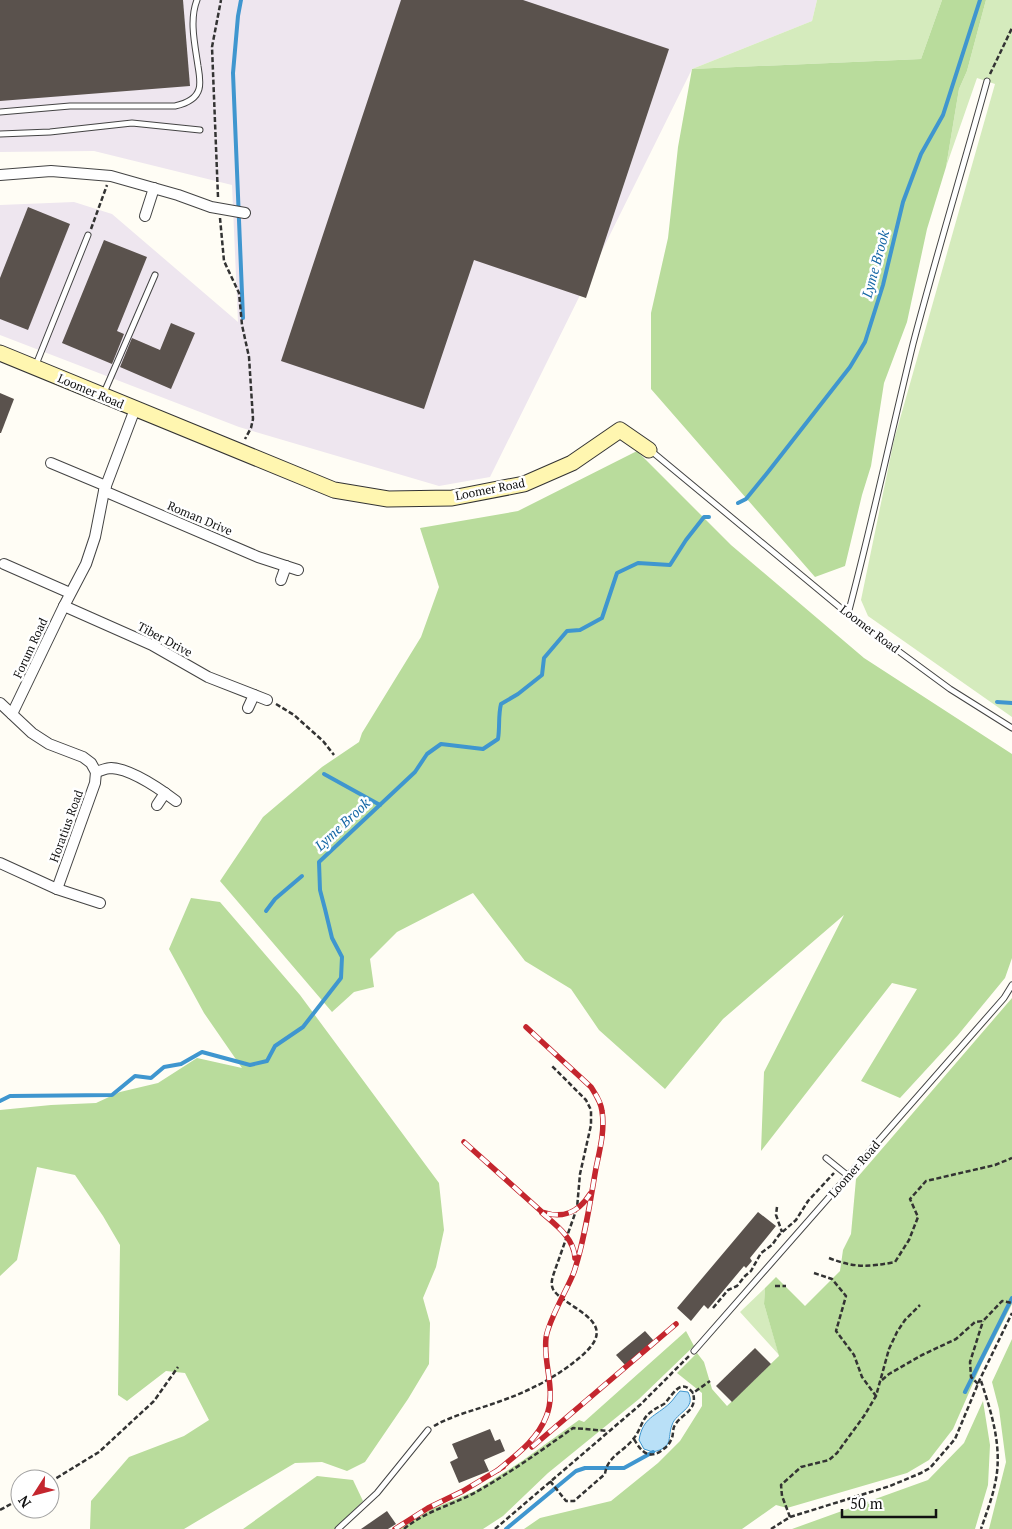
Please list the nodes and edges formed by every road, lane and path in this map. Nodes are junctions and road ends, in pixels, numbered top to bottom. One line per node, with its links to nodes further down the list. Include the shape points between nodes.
1 (197, 0): 5 (lane, via 194,39 199,89 186,104 70,106)
2 (221, 0): 11 (path, via 212,47)
3 (1012, 28): 4 (path)
4 (987, 81): 30 (lane, via 914,341)
5 (0, 112)
6 (200, 130): 7 (lane, via 132,123)
7 (0, 134)
8 (0, 175): 9 (street, via 51,170)
9 (111, 176): 10 (street); 14 (path)
10 (154, 188): 11 (street, via 211,207); 13 (street)
11 (218, 206): 12 (street); 21 (path, via 224,261 239,294 249,356 253,419)
12 (245, 213)
13 (145, 216)
14 (88, 235): 17 (lane)
15 (154, 275): 18 (lane)
16 (0, 353): 17 (street, Loomer Road)
17 (35, 367): 18 (street, Loomer Road)
18 (103, 395): 19 (street, Loomer Road)
19 (135, 409): 21 (street, Loomer Road); 23 (street, Forum Road)
20 (649, 450): 21 (street, Loomer Road, via 620,430 572,462 524,484 452,498 388,499 334,490); 30 (lane, Loomer Road)
21 (238, 451)
22 (51, 463): 23 (street)
23 (105, 488): 25 (street, Roman Drive, via 258,557); 28 (street, Forum Road, via 86,564)
24 (4, 564): 28 (street)
25 (286, 566): 26 (street, Roman Drive); 27 (street)
26 (298, 570)
27 (281, 580)
28 (70, 593): 29 (street, Forum Road)
29 (64, 606): 31 (street, Tiber Drive, via 152,645 208,677); 35 (street, Forum Road)
30 (848, 614): 36 (lane, Loomer Road, via 950,689)
31 (254, 695): 32 (street, Tiber Drive); 34 (street)
32 (267, 700): 37 (path, via 294,714)
33 (0, 704): 35 (street)
34 (248, 708)
35 (12, 714): 38 (street, via 43,740 83,757)
36 (1012, 728)
37 (334, 755)
38 (96, 772): 39 (street, via 111,768 125,771); 43 (street, Horatius Road, via 95,783)
39 (165, 793): 40 (street); 41 (street)
40 (176, 801)
41 (157, 805)
42 (0, 863): 43 (street)
43 (57, 889): 44 (street)
44 (100, 903)
45 (1012, 985): 50 (lane, Loomer Road)
46 (552, 1066): 70 (path, via 586,1100 591,1110 592,1125 580,1174 577,1208 555,1270 553,1289 562,1299 587,1314 596,1339 574,1362 550,1380 443,1421)
47 (826, 1158): 49 (lane)
48 (1012, 1158): 53 (path, via 926,1181 910,1199 918,1217 896,1262 872,1266 841,1263)
49 (838, 1168): 50 (lane); 52 (path, via 808,1201 796,1220)
50 (847, 1176): 62 (lane, Loomer Road)
51 (777, 1208): 52 (path)
52 (782, 1232): 59 (path, via 761,1253 751,1271)
53 (829, 1258)
54 (814, 1273): 69 (path, via 832,1279 846,1296 836,1332 854,1356 862,1377)
55 (775, 1286): 56 (path)
56 (786, 1286)
57 (1012, 1303): 61 (path, via 1002,1301)
58 (920, 1305): 66 (path, via 897,1332)
59 (713, 1308)
60 (1012, 1313): 64 (path)
61 (983, 1321): 66 (path, via 975,1322 956,1340 922,1355); 67 (path, via 970,1362 972,1378)
62 (694, 1351): 71 (path)
63 (178, 1367): 73 (path, via 154,1401 100,1452)
64 (980, 1379): 67 (path); 80 (path, via 994,1422 998,1458 996,1483)
65 (710, 1381): 68 (path)
66 (880, 1381): 69 (path)
67 (979, 1385): 75 (path, via 956,1439 930,1468 890,1486)
68 (694, 1393): 72 (path, via 678,1388 645,1418); 72 (path, via 689,1412 674,1425 672,1439 663,1450 649,1455)
69 (876, 1396): 75 (path, via 837,1454 801,1468 780,1485)
70 (428, 1430): 76 (lane, via 377,1492)
71 (610, 1431): 74 (path); 77 (path, via 573,1428 475,1493 433,1511)
72 (634, 1439): 74 (path, via 611,1460 605,1474 574,1501 566,1501)
73 (60, 1476)
74 (550, 1480): 78 (path)
75 (790, 1517): 79 (path)
76 (338, 1529)
77 (404, 1529)
78 (494, 1529)
79 (771, 1529)
80 (981, 1529)

